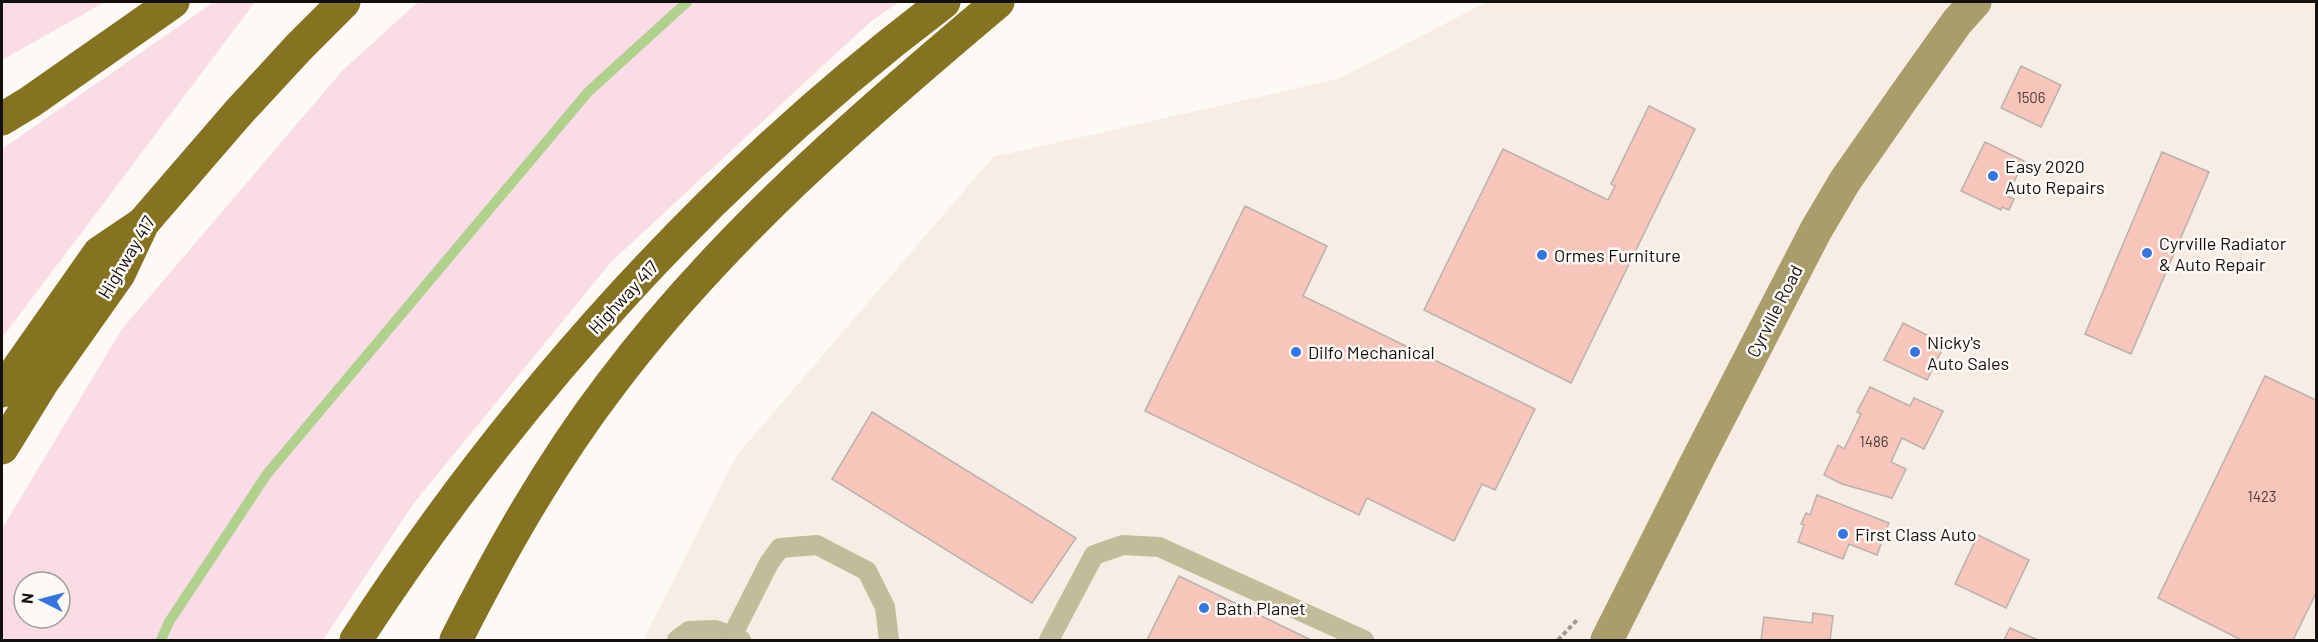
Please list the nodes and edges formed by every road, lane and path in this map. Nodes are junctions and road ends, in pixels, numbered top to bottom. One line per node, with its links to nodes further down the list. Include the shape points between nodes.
1 (173, 2): 6 (highway)
2 (344, 2): 7 (highway, Highway 417, via 298,46)
3 (944, 2): 11 (highway, Highway 417, via 849,77 782,137 631,287 497,440)
4 (998, 2): 12 (highway, via 921,66 766,210 656,329 611,384 530,501)
5 (1975, 2): 17 (main road, Cyrville Road, via 1871,143 1816,230)
6 (2, 119)
7 (143, 223): 8 (highway, via 99,254); 9 (highway, Highway 417, via 119,274 42,383)
8 (2, 391)
9 (2, 448)
10 (736, 638): 13 (lane, via 715,630 689,631); 14 (lane, via 769,563 780,548 817,545 867,571 885,607)
11 (356, 640)
12 (456, 640)
13 (677, 640)
14 (889, 640)
15 (1049, 640): 16 (lane, via 1094,555 1123,545 1159,547)
16 (1364, 640)
17 (1607, 640)

